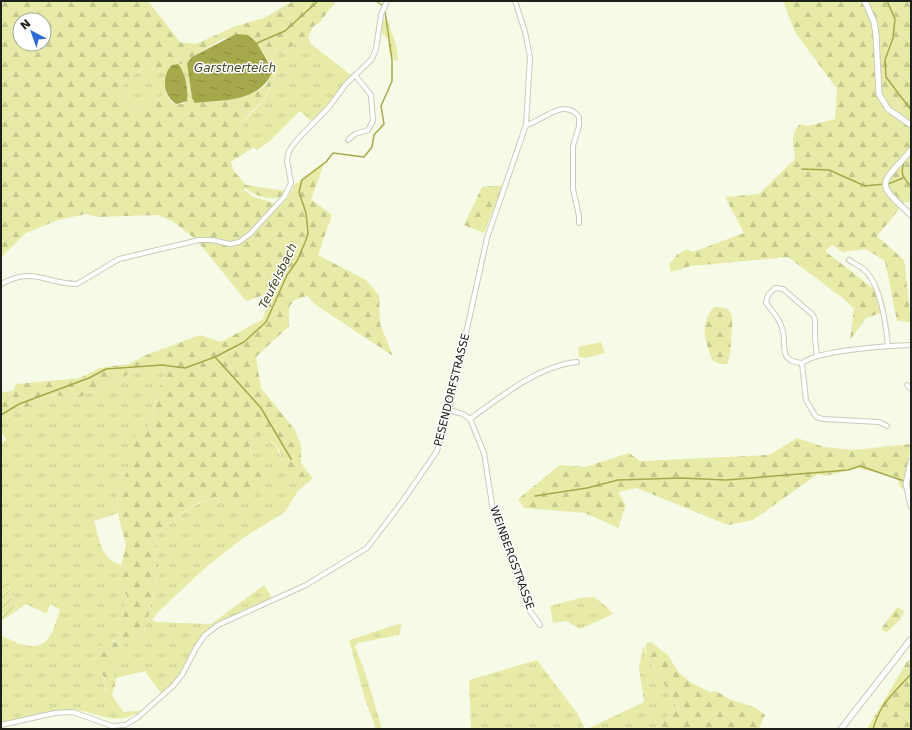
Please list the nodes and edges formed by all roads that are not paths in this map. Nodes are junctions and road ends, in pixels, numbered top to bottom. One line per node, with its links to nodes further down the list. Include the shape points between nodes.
1 (387, 1): 4 (street, via 381,16 375,54)
2 (515, 1): 5 (street, PESENDORFSTRASSE, via 530,57)
3 (865, 1): 6 (street, via 876,29 880,98 888,109)
4 (356, 75): 7 (street, via 371,95 373,121 368,130 355,134); 12 (street, via 292,146 287,160 291,179 288,192 244,239 230,244 199,240 119,260 77,284 32,275 20,276)
5 (526, 125): 10 (street, via 556,111 571,111 579,117 579,126 572,146 573,190); 20 (street, PESENDORFSTRASSE, via 488,238)
6 (911, 125)
7 (348, 140)
8 (911, 150): 9 (street, via 889,175 885,184 890,197)
9 (911, 215)
10 (579, 223)
11 (849, 260): 14 (street, via 864,270 878,292)
12 (1, 284)
13 (911, 345): 14 (street)
14 (888, 346): 15 (street)
15 (818, 356): 17 (street); 17 (street, via 813,315 782,289 775,288 768,295 766,302 782,327 784,352 791,361)
16 (577, 362): 21 (street, via 541,373 508,390)
17 (802, 363): 22 (street, via 806,400 817,418 879,422)
18 (907, 385): 19 (street)
19 (911, 389)
20 (449, 410): 21 (street); 28 (street, PESENDORFSTRASSE, via 437,451 367,548 306,585 218,625 205,635 173,686)
21 (470, 419): 25 (street, WEINBERGSTRASSE, via 484,453 493,511 530,611)
22 (887, 426)
23 (911, 461): 24 (street, via 906,484)
24 (911, 506)
25 (540, 625)
26 (911, 639): 29 (street)
27 (1, 725): 28 (street, PESENDORFSTRASSE, via 55,713 73,712 112,726)
28 (124, 727)
29 (841, 729)

